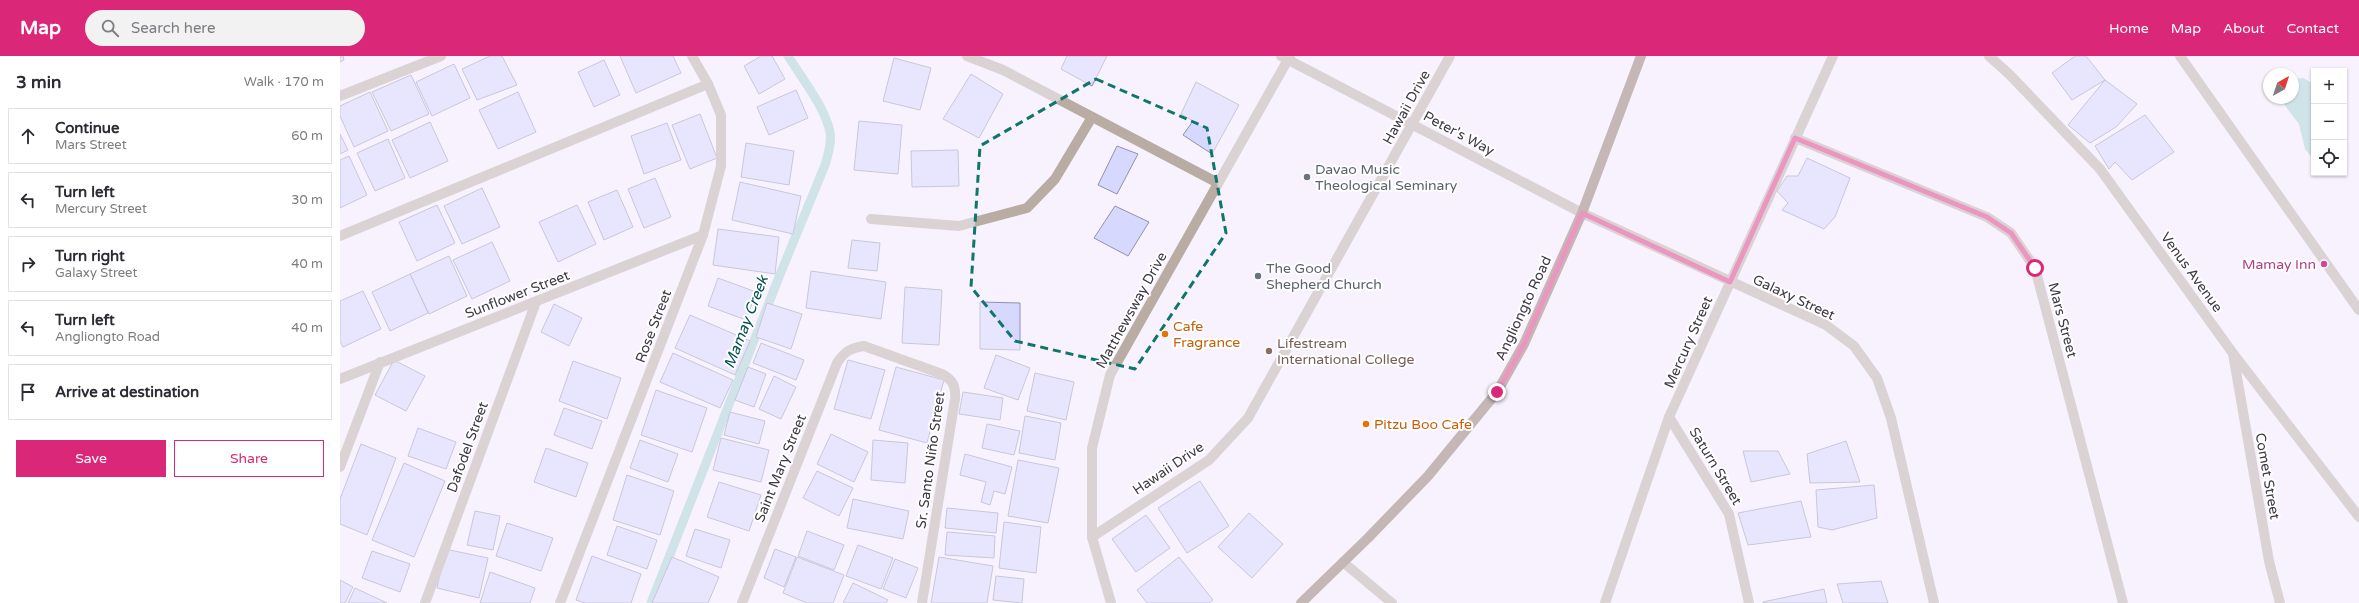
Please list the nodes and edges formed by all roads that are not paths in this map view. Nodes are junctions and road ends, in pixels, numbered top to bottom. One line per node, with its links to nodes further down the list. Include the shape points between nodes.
1 (441, 56): 11 (street)
2 (692, 56): 10 (street, Rose Street)
3 (967, 56): 12 (street, via 1003,70)
4 (1450, 56): 13 (street, Hawaii Drive)
5 (1641, 56): 16 (main road, Angliongto Road)
6 (1833, 56): 14 (street, Mercury Street)
7 (1988, 56): 24 (street, Venus Avenue, via 2010,74 2100,169)
8 (2180, 56): 22 (street)
9 (1286, 57): 13 (street, Peter's Way); 15 (street, Matthewsway Drive)
10 (708, 84): 18 (street, Rose Street, via 721,115 720,166); 19 (street)
11 (340, 96)
12 (1092, 117): 15 (street); 17 (street, via 1054,179 1027,208 959,226)
13 (1413, 125): 16 (street, Peter's Way); 30 (street, Hawaii Drive, via 1248,418 1209,460)
14 (1795, 138): 20 (street, Mercury Street); 42 (street, Mars Street, via 1987,217 2011,233 2035,268)
15 (1218, 183): 30 (street, Matthewsway Drive, via 1110,376 1092,448)
16 (1582, 213): 20 (street, Galaxy Street); 31 (main road, Angliongto Road, via 1524,344 1497,392 1428,476)
17 (871, 219)
18 (703, 235): 21 (street, Sunflower Street); 33 (street, Rose Street)
19 (340, 236)
20 (1730, 282): 27 (street, Mercury Street); 41 (street, Galaxy Street, via 1826,325 1854,346 1877,378 1891,418)
21 (536, 302): 25 (street, Sunflower Street); 32 (street, Dafodel Street)
22 (2359, 310)
23 (851, 348): 34 (street, Saint Mary Street, via 843,353 837,363); 35 (street, Sr. Santo Niño Street, via 864,346 876,349 942,374 950,378 955,385 955,399)
24 (2232, 352): 29 (street, Venus Avenue); 43 (street, Comet Street, via 2269,561)
25 (380, 362): 26 (street, Sunflower Street); 28 (street)
26 (340, 379)
27 (1669, 417): 39 (street, Mercury Street); 40 (street, Saturn Street, via 1729,514)
28 (340, 467)
29 (2359, 517)
30 (1092, 537): 36 (street, Matthewsway Drive)
31 (1344, 562): 37 (main road, Angliongto Road); 38 (street)
32 (425, 603)
33 (560, 603)
34 (742, 603)
35 (922, 603)
36 (1111, 603)
37 (1301, 603)
38 (1392, 603)
39 (1605, 603)
40 (1749, 603)
41 (1934, 603)
42 (2122, 603)
43 (2280, 603)

